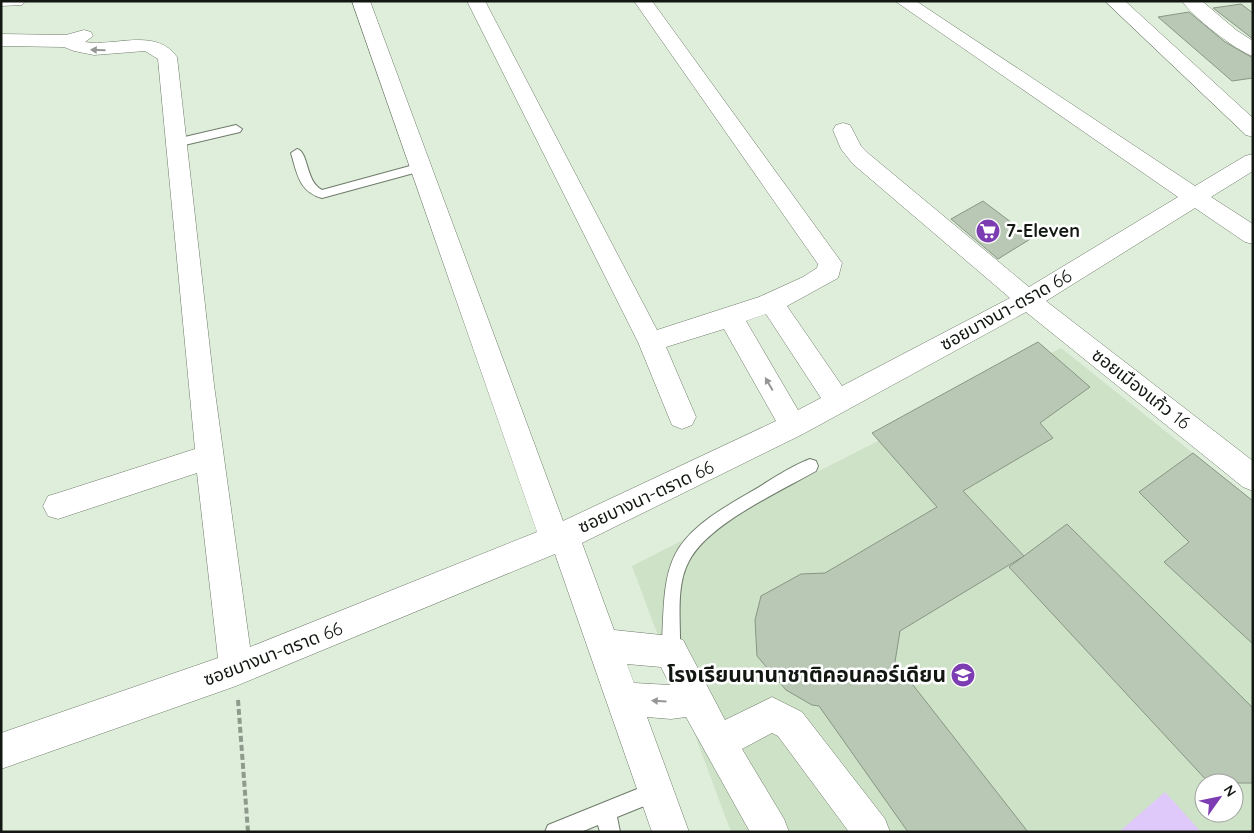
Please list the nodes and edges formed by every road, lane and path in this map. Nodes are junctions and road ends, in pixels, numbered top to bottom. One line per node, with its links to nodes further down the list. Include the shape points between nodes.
1 (2, 1): 2 (street)
2 (16, 1)
3 (361, 1): 17 (street)
4 (476, 1): 23 (street)
5 (643, 1): 21 (street, via 830,263 830,272 820,279)
6 (904, 1): 18 (street)
7 (1114, 1): 13 (street)
8 (1191, 1): 10 (street)
9 (1, 40): 14 (street, via 66,41 78,49 109,51 130,44 160,49 167,57)
10 (1253, 50)
11 (236, 129): 14 (lane)
12 (843, 130): 20 (street, ซอยเมืองแก้ว 16, via 852,149 862,159)
13 (1253, 130)
14 (176, 143): 27 (street)
15 (297, 154): 17 (lane, via 308,187 314,193 322,194)
16 (1253, 161): 18 (street, ซอยบางนา-ตราด 66)
17 (421, 167): 31 (street)
18 (1194, 198): 19 (street); 20 (street, ซอยบางนา-ตราด 66)
19 (1253, 236)
20 (1028, 300): 24 (street, ซอยบางนา-ตราด 66); 29 (street, ซอยเมืองแก้ว 16)
21 (771, 301): 22 (street); 24 (street)
22 (729, 316): 23 (street); 26 (street, one-way to 22)
23 (651, 342): 25 (street)
24 (838, 402): 26 (street, ซอยบางนา-ตราด 66)
25 (682, 417)
26 (793, 426): 31 (street, ซอยบางนา-ตราด 66)
27 (210, 457): 30 (street); 34 (street)
28 (810, 466): 33 (lane, via 719,519 697,537 682,558 673,587)
29 (1253, 478)
30 (58, 506)
31 (560, 538): 32 (street); 34 (street, ซอยบางนา-ตราด 66)
32 (604, 645): 33 (street); 35 (street)
33 (671, 652): 36 (street)
34 (236, 670): 38 (street, ซอยบางนา-ตราด 66); 41 (path)
35 (624, 699): 36 (street, one-way to 35, via 671,702); 39 (street)
36 (694, 699): 37 (street)
37 (718, 742): 45 (street); 46 (street, via 772,714 790,724)
38 (1, 751)
39 (657, 791): 40 (lane); 44 (street)
40 (605, 811): 42 (lane); 43 (lane)
41 (248, 832)
42 (555, 832)
43 (610, 832)
44 (671, 832)
45 (771, 832)
46 (872, 832)

